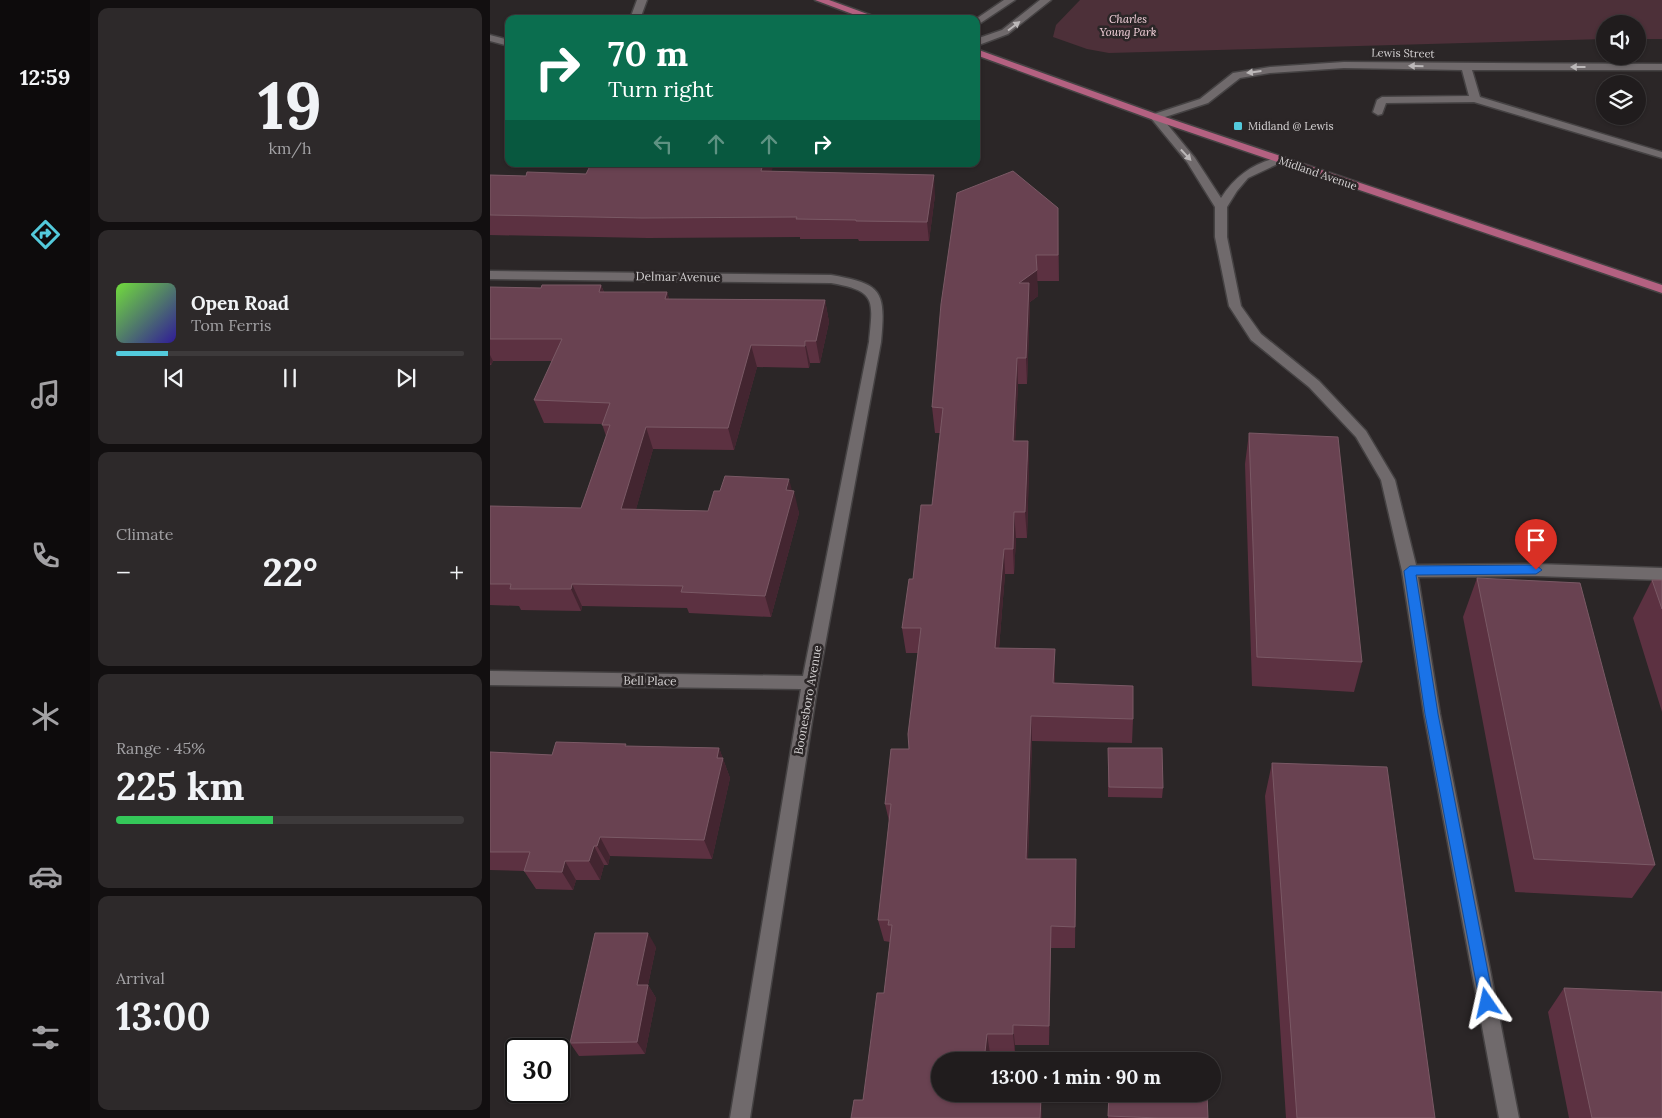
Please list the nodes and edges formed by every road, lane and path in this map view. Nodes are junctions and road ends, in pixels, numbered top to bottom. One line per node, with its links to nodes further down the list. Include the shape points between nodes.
1 (642, 0): 5 (street)
2 (820, 0): 6 (main road)
3 (1010, 0): 7 (street)
4 (1046, 0): 10 (street, one-way to 4, via 1005,32)
5 (636, 15)
6 (864, 15)
7 (980, 20)
8 (490, 38): 9 (street)
9 (505, 41)
10 (980, 41)
11 (980, 53): 16 (main road, Midland Avenue)
12 (1466, 67): 13 (street, Lewis Street, one-way to 12); 14 (street); 16 (street, Lewis Street, one-way to 16, via 1344,65 1246,72 1231,79 1204,101)
13 (1662, 67)
14 (1475, 99): 15 (street, via 1382,100); 17 (street)
15 (1378, 112)
16 (1155, 117): 18 (main road, Midland Avenue); 19 (street, one-way to 19, via 1191,160)
17 (1662, 155)
18 (1280, 160): 19 (street, via 1246,174 1232,187); 22 (main road, Midland Avenue)
19 (1220, 207): 23 (street, via 1221,237 1235,306 1256,337 1314,384 1361,434 1388,480)
20 (490, 275): 21 (street, Delmar Avenue, via 831,279)
21 (866, 287): 26 (street, Boonesboro Avenue, via 877,299 874,342)
22 (1662, 289)
23 (1410, 571): 24 (street); 28 (street, via 1432,714)
24 (1662, 574)
25 (490, 678): 26 (street, Bell Place)
26 (810, 683): 27 (street, Boonesboro Avenue)
27 (740, 1118)
28 (1509, 1118)

